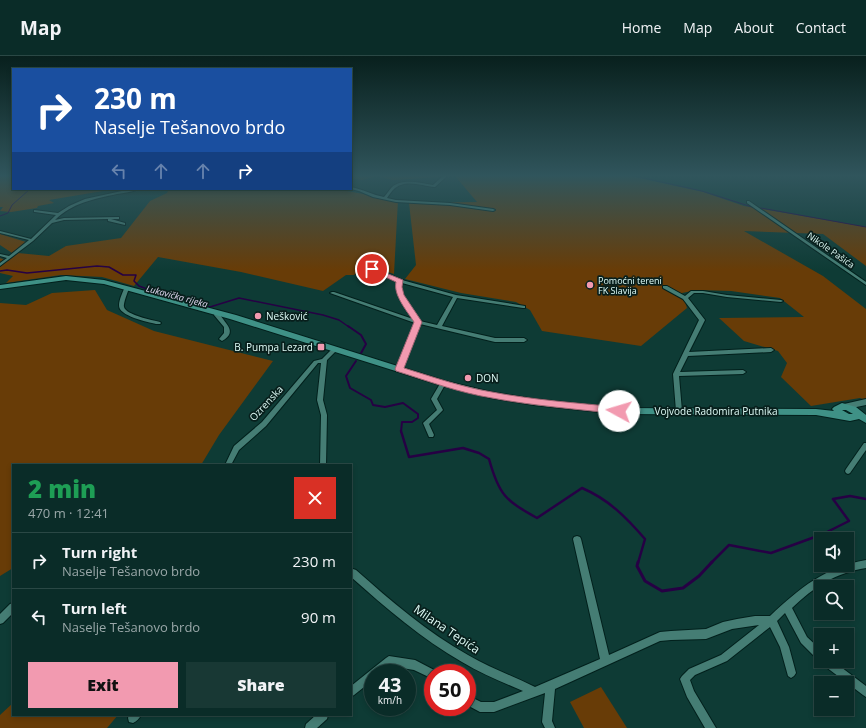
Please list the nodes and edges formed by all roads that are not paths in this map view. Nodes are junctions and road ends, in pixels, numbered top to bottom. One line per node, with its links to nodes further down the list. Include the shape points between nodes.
1 (72, 207): 6 (street)
2 (474, 207): 4 (street)
3 (756, 207): 18 (street, Nikole Pašića)
4 (493, 210)
5 (35, 211): 6 (street)
6 (59, 214): 9 (street)
7 (118, 218): 8 (street)
8 (106, 219): 9 (street); 10 (street)
9 (52, 222): 12 (street)
10 (124, 224)
11 (0, 232): 12 (street)
12 (32, 240): 14 (street)
13 (0, 255): 14 (street)
14 (10, 257): 15 (street)
15 (0, 265)
16 (372, 269): 17 (street)
17 (400, 281): 23 (street); 28 (street, via 398,287 401,295)
18 (866, 284)
19 (0, 287): 21 (main road, Vojvode Radomira Putnika, via 66,278)
20 (665, 287): 24 (street)
21 (127, 288): 27 (main road, Vojvode Radomira Putnika); 29 (street, via 121,305 122,310)
22 (332, 292): 28 (street)
23 (456, 296): 26 (street); 30 (street)
24 (685, 298): 25 (street, via 693,292 703,292); 35 (street, via 702,320)
25 (781, 301)
26 (523, 307)
27 (218, 313): 31 (street, via 217,316 227,327 227,333); 33 (main road, Vojvode Radomira Putnika)
28 (418, 322): 30 (street); 37 (street)
29 (158, 323)
30 (439, 326): 32 (street, via 495,340)
31 (222, 339)
32 (524, 340)
33 (334, 350): 36 (street); 37 (main road, Vojvode Radomira Putnika)
34 (771, 350): 35 (street)
35 (685, 354): 39 (street)
36 (324, 360): 49 (street, Ozrenska, via 316,362 264,424 236,448); 50 (street, via 320,400 324,415)
37 (399, 369): 40 (main road, Vojvode Radomira Putnika)
38 (743, 372): 39 (street)
39 (676, 374): 43 (street)
40 (443, 383): 43 (main road, Vojvode Radomira Putnika, via 534,402 619,411); 47 (street, via 434,399 440,410 426,423)
41 (866, 402): 42 (street); 45 (street)
42 (842, 407): 44 (main road, Vojvode Radomira Putnika); 45 (main road, via 839,413)
43 (679, 411): 44 (main road, Vojvode Radomira Putnika)
44 (816, 412): 45 (main road, Vojvode Radomira Putnika)
45 (853, 415): 46 (main road, Vojvode Radomira Putnika)
46 (866, 422)
47 (431, 435)
48 (866, 445): 51 (street)
49 (228, 464)
50 (323, 464)
51 (848, 470)
52 (577, 539): 60 (street)
53 (866, 564): 55 (street, via 852,565 829,576 795,597)
54 (353, 573): 66 (street, Milana Tepića, via 439,642 481,668)
55 (786, 606): 58 (street); 59 (street, via 804,640)
56 (12, 608): 57 (street)
57 (0, 620)
58 (772, 620): 60 (street, via 742,622 708,633 671,634); 63 (street, via 784,647); 72 (street, via 724,658 692,672 685,678 690,694)
59 (814, 650)
60 (605, 660): 64 (street)
61 (834, 668): 67 (street)
62 (424, 670): 65 (street, via 415,665 389,661)
63 (790, 673)
64 (550, 686): 66 (street); 71 (street)
65 (352, 691)
66 (535, 692): 68 (street, via 494,707)
67 (866, 692)
68 (476, 705)
69 (322, 716): 70 (street)
70 (310, 728)
71 (550, 728)
72 (711, 728)

